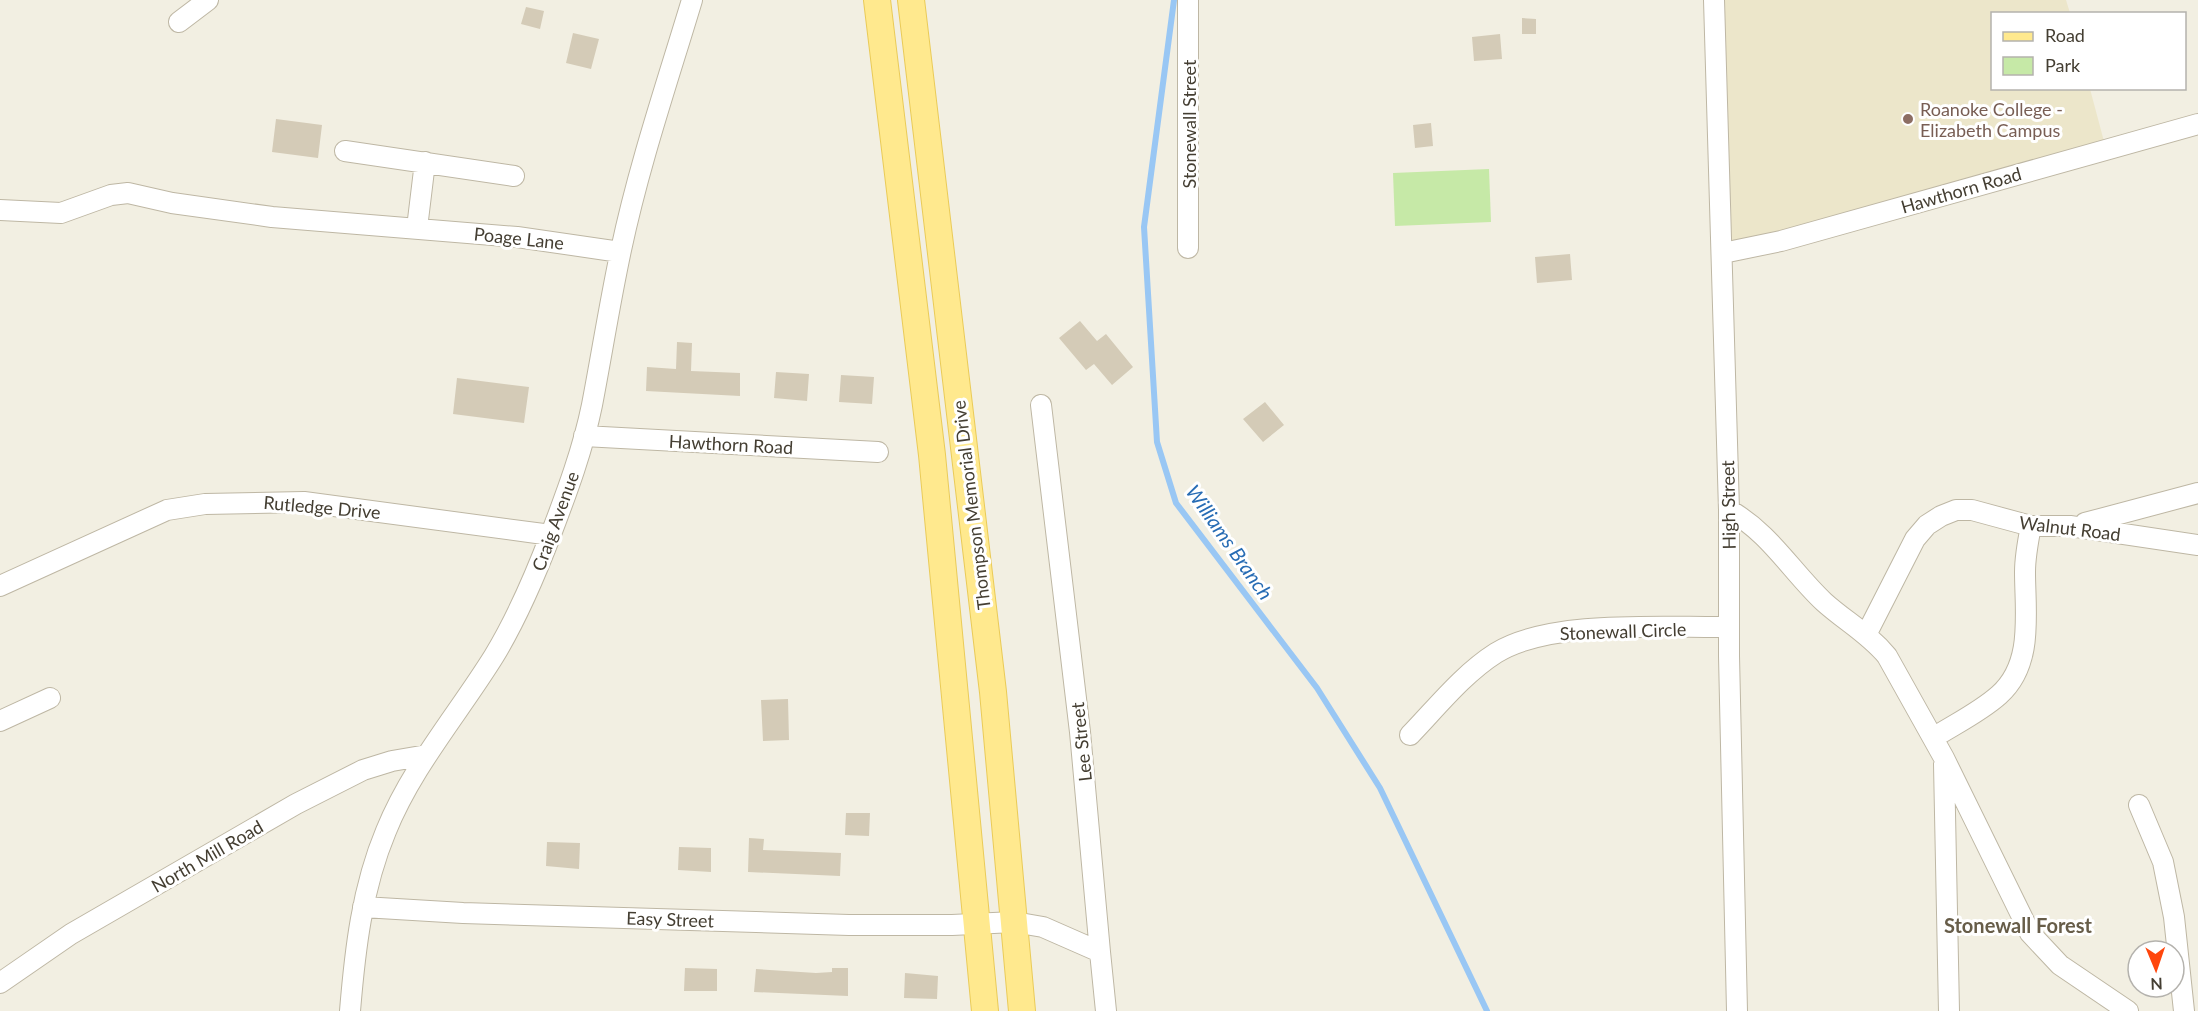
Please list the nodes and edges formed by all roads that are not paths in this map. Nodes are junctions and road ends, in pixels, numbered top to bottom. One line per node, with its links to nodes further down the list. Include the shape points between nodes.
1 (208, 0): 7 (street)
2 (692, 0): 15 (street, Craig Avenue, via 637,181)
3 (877, 0): 38 (main road, Thompson Memorial Drive, via 932,455)
4 (910, 0): 37 (main road, Thompson Memorial Drive, via 993,692)
5 (1188, 0): 14 (street, Stonewall Street)
6 (1714, 0): 16 (street, High Street)
7 (179, 22)
8 (2198, 124): 16 (street, Hawthorn Road, via 1781,241)
9 (345, 151): 10 (street)
10 (425, 162): 11 (street); 13 (street)
11 (514, 176)
12 (0, 210): 13 (street, Poage Lane, via 61,213 111,195 128,194 272,217)
13 (417, 228): 15 (street, Poage Lane)
14 (1188, 248)
15 (620, 252): 18 (street, Craig Avenue)
16 (1723, 253): 21 (street, High Street)
17 (1041, 405): 39 (street, Lee Street, via 1080,732)
18 (584, 436): 19 (street, Hawthorn Road); 24 (street, Craig Avenue)
19 (878, 452)
20 (2198, 493): 23 (street)
21 (1729, 510): 27 (street, High Street); 28 (street, via 1747,520 1824,602)
22 (2031, 526): 23 (street, Walnut Road); 28 (street, Walnut Road, via 1972,510 1956,510 1927,525 1915,539); 32 (street, via 2025,572 2026,631 2012,681 1981,709)
23 (2070, 526): 25 (street, Walnut Road)
24 (551, 535): 26 (street, Rutledge Drive, via 303,502 205,504 167,510); 33 (street, Craig Avenue, via 500,646)
25 (2198, 546)
26 (0, 586)
27 (1729, 627): 31 (street, Stonewall Circle, via 1569,630 1523,640 1472,670); 45 (street, High Street)
28 (1866, 635): 32 (street, via 1887,656)
29 (50, 698): 30 (street)
30 (0, 721)
31 (1410, 735)
32 (1933, 738): 34 (street)
33 (427, 755): 36 (street, Craig Avenue, via 386,831); 40 (street, North Mill Road, via 363,770 296,804 71,934)
34 (1944, 758): 46 (street); 47 (street, via 2030,933 2060,965)
35 (2139, 805): 48 (street, via 2163,862 2174,917)
36 (363, 907): 38 (street, Easy Street, via 849,925); 41 (street, Craig Avenue)
37 (1014, 922): 38 (street); 39 (street, via 1043,927); 43 (main road, Thompson Memorial Drive)
38 (977, 924): 42 (main road, Thompson Memorial Drive)
39 (1100, 952): 44 (street, Lee Street)
40 (0, 983)
41 (350, 1011)
42 (985, 1011)
43 (1022, 1011)
44 (1106, 1011)
45 (1737, 1011)
46 (1949, 1011)
47 (2128, 1011)
48 (2184, 1011)

